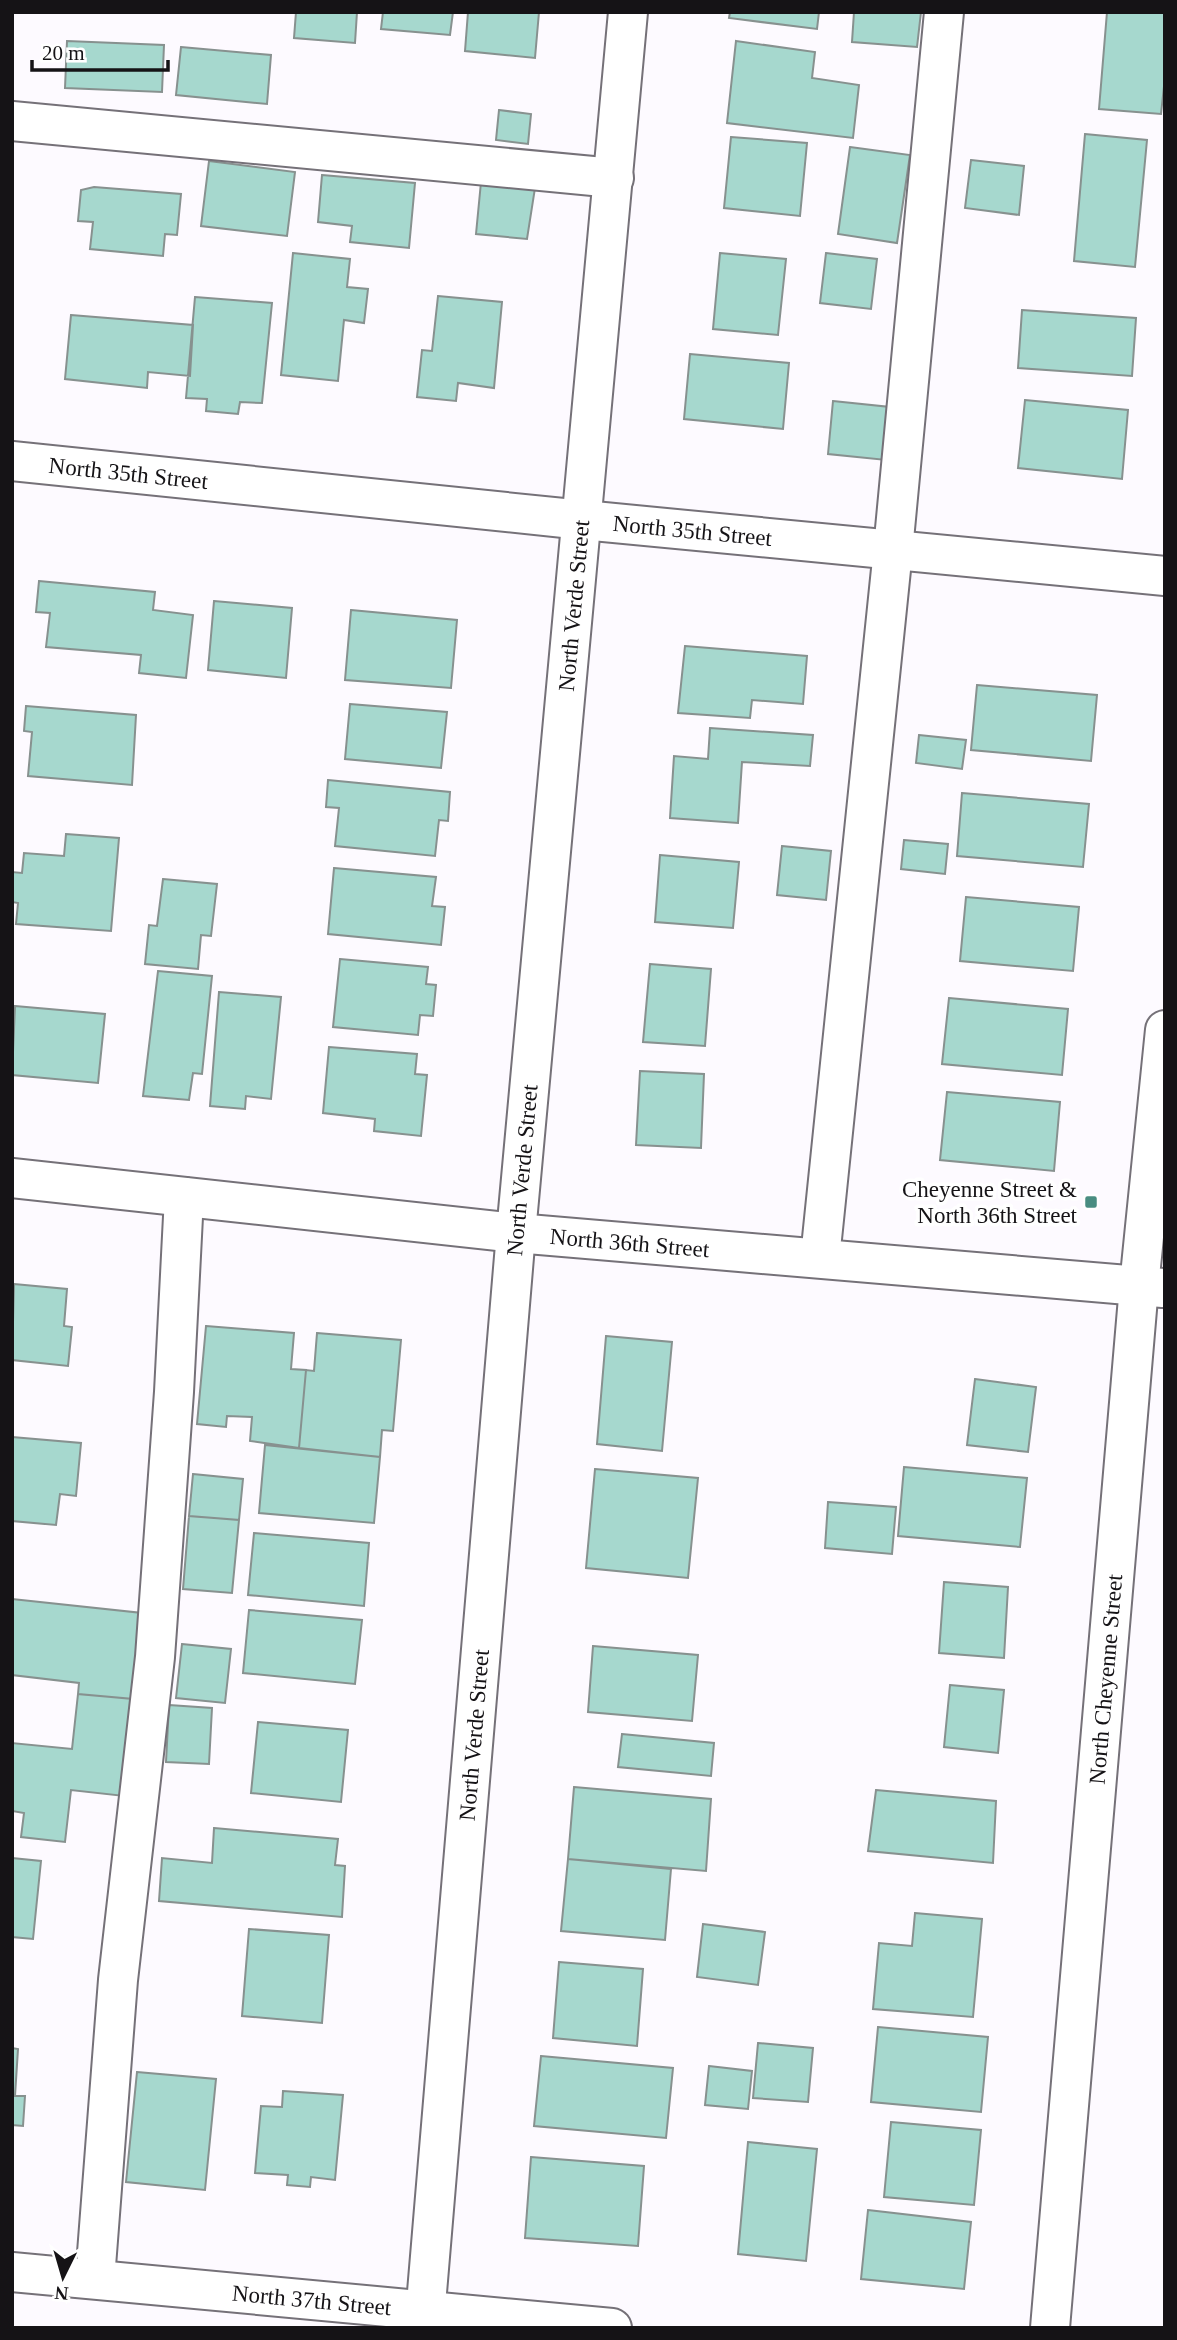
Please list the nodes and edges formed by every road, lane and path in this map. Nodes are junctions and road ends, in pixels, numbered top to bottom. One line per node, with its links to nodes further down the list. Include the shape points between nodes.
1 (628, 12): 4 (street, North Verde Street)
2 (944, 12): 7 (street)
3 (12, 121): 4 (street)
4 (614, 178): 6 (street, North Verde Street)
5 (12, 461): 6 (street, North 35th Street)
6 (583, 520): 7 (street, North 35th Street); 12 (street, North Verde Street)
7 (893, 550): 8 (street, North 35th Street); 13 (street)
8 (1165, 576)
9 (1165, 1030): 14 (street, North Cheyenne Street)
10 (12, 1178): 11 (street, North 36th Street)
11 (184, 1197): 12 (street, North 36th Street); 16 (street, via 155,1657 118,1980)
12 (516, 1233): 13 (street, North 36th Street); 17 (street, North Verde Street)
13 (820, 1258): 14 (street, North 36th Street)
14 (1152, 1287): 19 (street, North Cheyenne Street)
15 (12, 2272): 16 (street, North 37th Street)
16 (95, 2280): 17 (street, North 37th Street)
17 (425, 2319): 18 (street, North 37th Street)
18 (612, 2328)
19 (1050, 2328)

